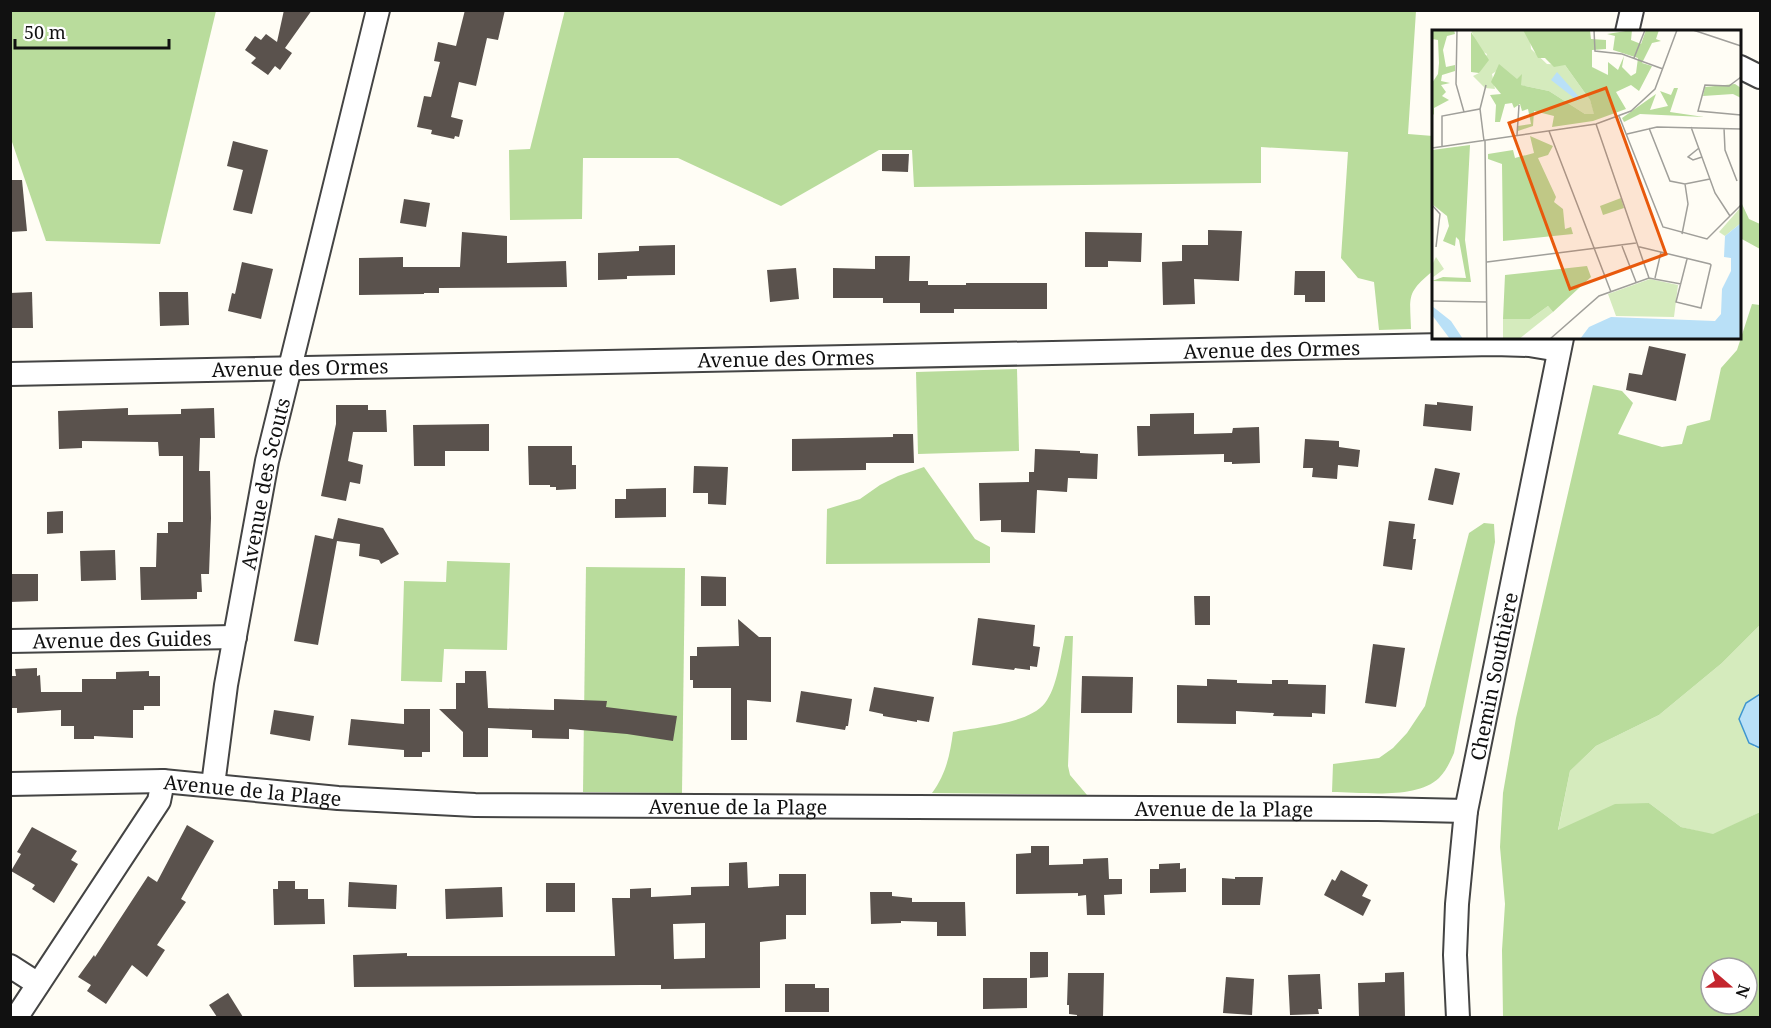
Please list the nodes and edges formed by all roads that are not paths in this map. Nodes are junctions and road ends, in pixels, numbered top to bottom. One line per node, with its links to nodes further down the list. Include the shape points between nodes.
1 (378, 10): 7 (street, Avenue des Scouts)
2 (1632, 10): 3 (street)
3 (1627, 30)
4 (1741, 67): 5 (street)
5 (1761, 77)
6 (1561, 344): 7 (street, Avenue des Ormes); 14 (street, Chemin Southière)
7 (290, 366): 8 (street, Avenue des Ormes); 9 (street, Avenue des Scouts, via 267,461)
8 (10, 374)
9 (235, 637): 10 (street, Avenue des Guides); 13 (street, Avenue des Scouts)
10 (10, 641)
11 (163, 781): 12 (street, Avenue de la Plage); 13 (street, Avenue de la Plage); 16 (street, via 159,801)
12 (10, 784)
13 (213, 785): 14 (street, Avenue de la Plage, via 328,797 475,805)
14 (1466, 811): 18 (street, Chemin Southière, via 1455,955)
15 (10, 966): 16 (street)
16 (38, 984): 17 (street)
17 (16, 1017)
18 (1458, 1017)

